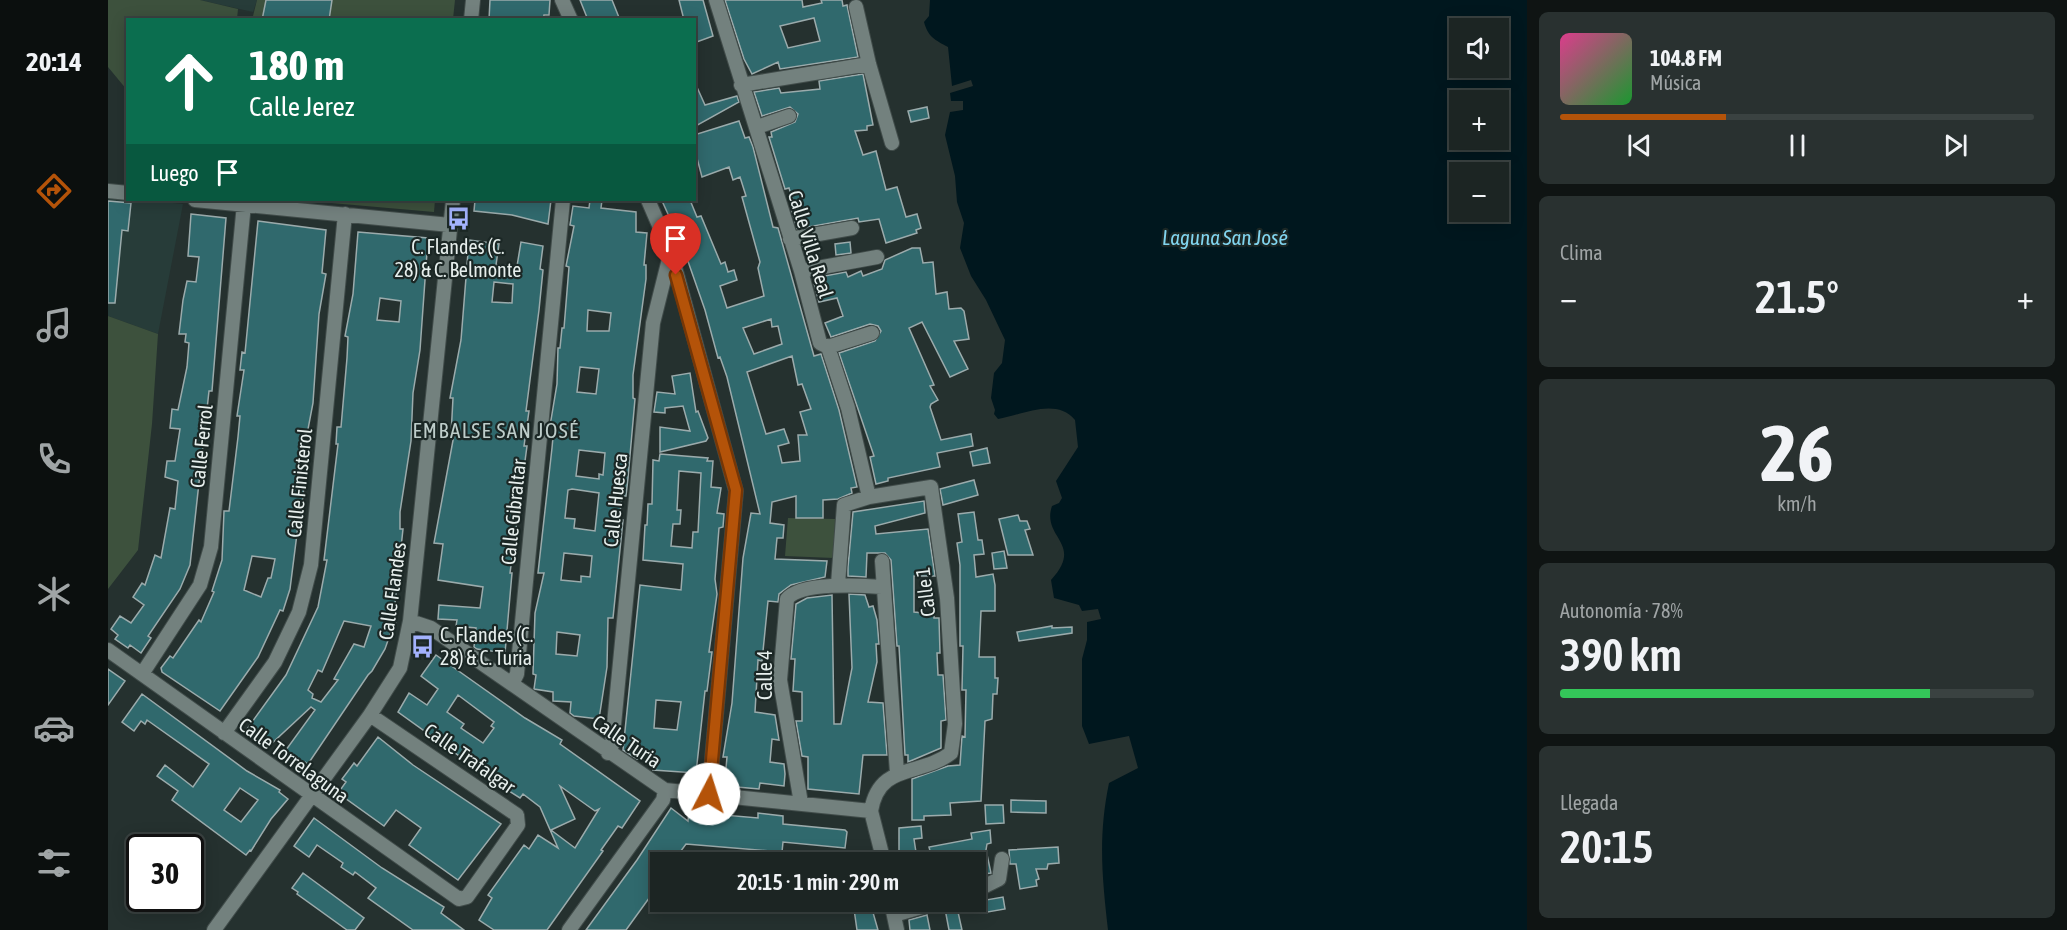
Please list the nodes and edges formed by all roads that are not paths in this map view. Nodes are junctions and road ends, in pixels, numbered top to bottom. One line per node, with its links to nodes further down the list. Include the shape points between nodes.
1 (473, 0): 5 (street)
2 (562, 0): 6 (street)
3 (716, 0): 8 (street, Calle Villa Real)
4 (856, 7): 7 (street)
5 (471, 18)
6 (570, 18)
7 (869, 64): 8 (street); 11 (street)
8 (741, 85): 10 (street, Calle Villa Real)
9 (789, 116): 10 (street)
10 (757, 127): 22 (street, Calle Villa Real)
11 (892, 143)
12 (108, 191): 13 (street)
13 (126, 193)
14 (207, 201): 18 (street)
15 (453, 201): 20 (street, Calle Flandes)
16 (563, 201): 35 (street, Calle Gibraltar, via 517,674)
17 (648, 201): 23 (street)
18 (244, 204): 19 (street); 34 (street, Calle Ferrol, via 211,548 200,585)
19 (345, 214): 20 (street); 37 (street, Calle Finisterol, via 311,566 299,612 275,662)
20 (450, 225): 32 (street, Calle Flandes)
21 (852, 228): 22 (street)
22 (790, 239): 25 (street, Calle Villa Real)
23 (670, 253): 38 (street, Calle Huesca, via 653,323 612,745); 41 (street, via 736,490)
24 (877, 257): 25 (street)
25 (801, 271): 27 (street, Calle Villa Real, via 820,343)
26 (872, 333): 27 (street)
27 (828, 347): 28 (street, Calle Villa Real, via 848,408)
28 (869, 497): 30 (street, Calle 1, via 844,505); 39 (street, Calle 1, via 931,487 947,598 955,724 951,753 937,764)
29 (882, 561): 31 (street)
30 (838, 584): 31 (street, Calle 4); 43 (street, Calle 4, via 797,591 787,599 780,680)
31 (882, 587): 39 (street)
32 (410, 621): 35 (street, Calle Turia, via 430,628); 36 (street, Calle Flandes, via 400,668)
33 (108, 650): 34 (street, Calle Torrelaguna)
34 (142, 674): 37 (street, Calle Torrelaguna)
35 (512, 684): 38 (street, Calle Turia)
36 (370, 715): 42 (street, Calle Flandes); 48 (street, Calle Trafalgar, via 517,815 518,825 466,897)
37 (224, 733): 42 (street, Calle Torrelaguna)
38 (608, 753): 40 (street, Calle Turia)
39 (897, 773): 44 (street, Calle 1, via 874,794)
40 (665, 790): 41 (street, Calle Turia); 51 (street, via 663,800)
41 (709, 794): 43 (street, Calle Turia)
42 (311, 797): 48 (street, Calle Torrelaguna); 50 (street, Calle Flandes)
43 (801, 803): 44 (street, Calle Turia)
44 (871, 811): 45 (street)
45 (881, 852)
46 (1002, 859): 47 (street, via 999,879)
47 (986, 886)
48 (459, 899)
49 (894, 912): 52 (street)
50 (214, 930)
51 (569, 930)
52 (897, 930)

